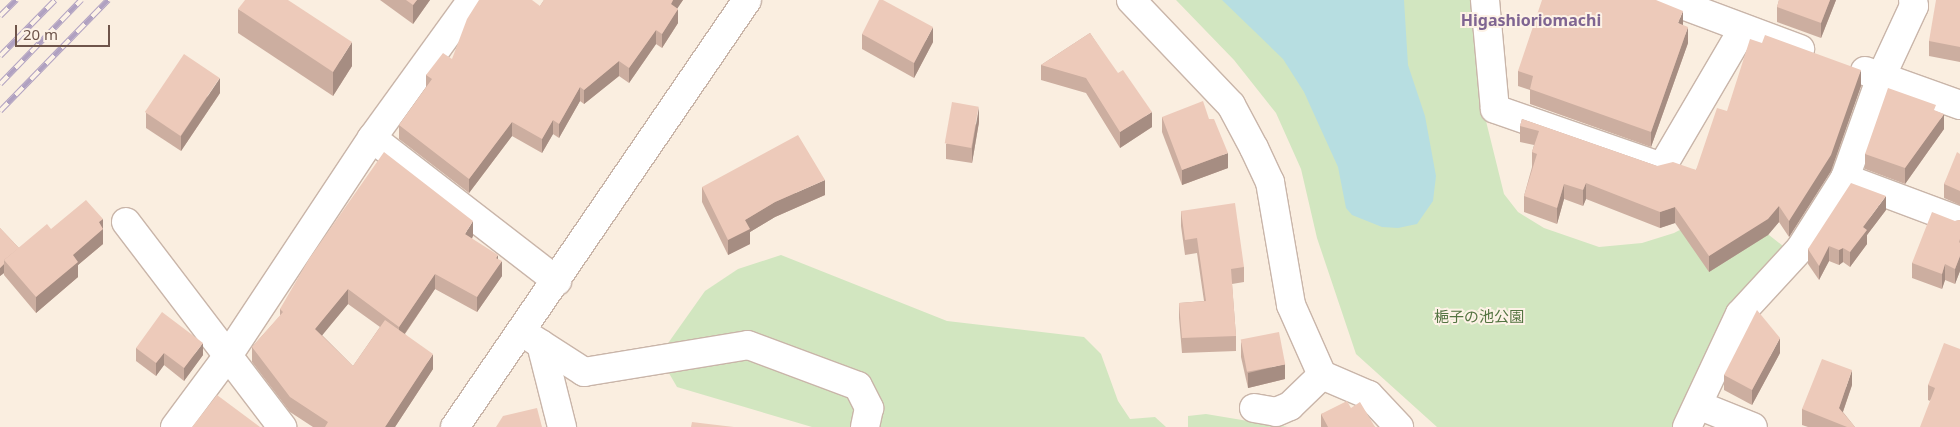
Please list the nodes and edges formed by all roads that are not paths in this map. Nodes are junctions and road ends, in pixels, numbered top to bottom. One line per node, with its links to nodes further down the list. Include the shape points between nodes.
1 (472, 0): 10 (street)
2 (747, 0): 14 (street)
3 (1132, 0): 17 (street, via 1231,106 1254,148 1270,182 1291,305)
4 (1485, 0): 7 (street, via 1495,109 1662,167)
5 (1669, 0): 7 (street)
6 (1913, 0): 8 (street, via 1914,6)
7 (1743, 29): 8 (street)
8 (1881, 77): 9 (street); 11 (street)
9 (1960, 105)
10 (372, 138): 14 (street); 16 (street)
11 (1845, 178): 12 (street); 19 (street, via 1800,249 1740,314)
12 (1960, 221)
13 (126, 222): 16 (street)
14 (557, 281): 15 (street)
15 (532, 338): 22 (street); 23 (street); 24 (street, via 584,372 748,346 858,386 869,408)
16 (227, 357): 20 (street); 21 (street)
17 (1322, 375): 18 (street, via 1290,406 1276,412); 25 (street, via 1369,395)
18 (1254, 408)
19 (1693, 416): 26 (street)
20 (175, 427)
21 (282, 427)
22 (456, 427)
23 (562, 427)
24 (865, 427)
25 (1399, 427)
26 (1753, 427)

